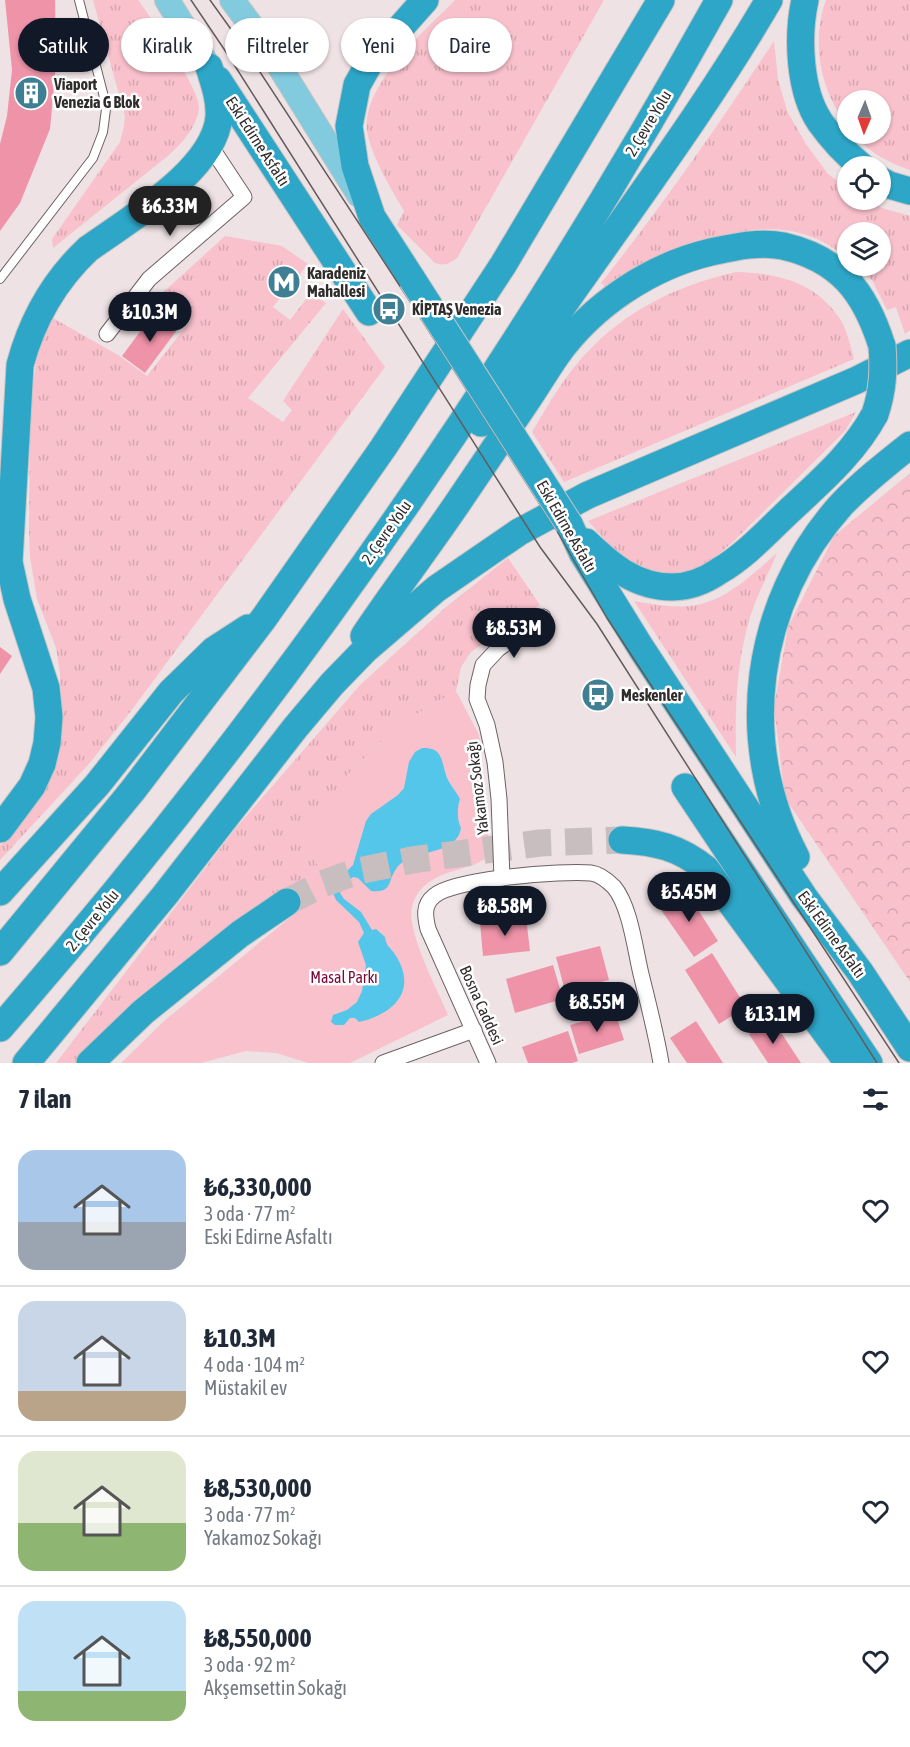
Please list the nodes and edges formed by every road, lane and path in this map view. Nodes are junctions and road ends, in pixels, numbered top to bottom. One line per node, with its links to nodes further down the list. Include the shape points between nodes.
1 (80, 0): 17 (lane, via 106,109 103,132 93,158)
2 (167, 0): 9 (main road, Eski Edirne Asfaltı)
3 (232, 0): 16 (main road, Eski Edirne Asfaltı, via 268,48)
4 (425, 0): 16 (highway, via 370,62 354,96 349,126 351,144)
5 (661, 0): 27 (highway, via 479,303)
6 (719, 0): 24 (highway, 2. Çevre Yolu, via 552,281)
7 (769, 0): 24 (highway, via 688,127 504,393 446,466)
8 (805, 0): 13 (highway, via 800,38 807,90 818,120)
9 (178, 18)
10 (211, 72): 12 (highway, via 219,115)
11 (212, 72): 18 (highway, Eski Edirne Asfaltı)
12 (209, 144): 19 (street, via 244,197 148,279); 30 (highway, via 182,180 76,260 51,292 28,336 20,365 9,562 46,688 49,717 39,771)
13 (850, 156)
14 (891, 186): 15 (highway)
15 (910, 191)
16 (372, 218): 25 (highway, Eski Edirne Asfaltı, bridge)
17 (0, 279)
18 (369, 312)
19 (107, 334)
20 (910, 353): 28 (highway, via 540,519 436,589)
21 (910, 435): 23 (highway)
22 (910, 445): 23 (highway)
23 (878, 470): 36 (highway, via 841,505 791,578 766,649 760,717 765,772 778,821)
24 (407, 503): 37 (highway, 2. Çevre Yolu, via 207,776)
25 (569, 524): 28 (highway, bridge, via 609,564 634,579 674,587 699,582 720,571 844,459 876,414 884,369 882,346 861,296 823,260 774,244 735,246 696,255 660,270 610,300 557,355); 36 (highway, Eski Edirne Asfaltı, via 610,600 804,897)
26 (543, 617): 32 (street, Yakamoz Sokağı, via 498,649 483,665 478,685 477,699 495,762)
27 (264, 618): 33 (highway, via 190,671 97,785); 35 (highway, via 114,813)
28 (332, 684): 40 (highway)
29 (685, 787): 46 (highway)
30 (0, 829)
31 (622, 840): 45 (highway, via 671,848 706,869)
32 (502, 878): 38 (street, Bosna Caddesi, via 447,888 427,904 428,929); 44 (street, via 593,873 613,887 628,921)
33 (0, 892)
34 (287, 902): 41 (highway, via 240,934 143,1012)
35 (0, 952)
36 (860, 972): 39 (highway, Eski Edirne Asfaltı)
37 (0, 1028)
38 (474, 1030): 42 (street); 43 (street, Bosna Caddesi)
39 (910, 1048)
40 (26, 1063)
41 (90, 1063)
42 (383, 1063)
43 (488, 1063)
44 (661, 1063)
45 (848, 1063)
46 (869, 1063)

